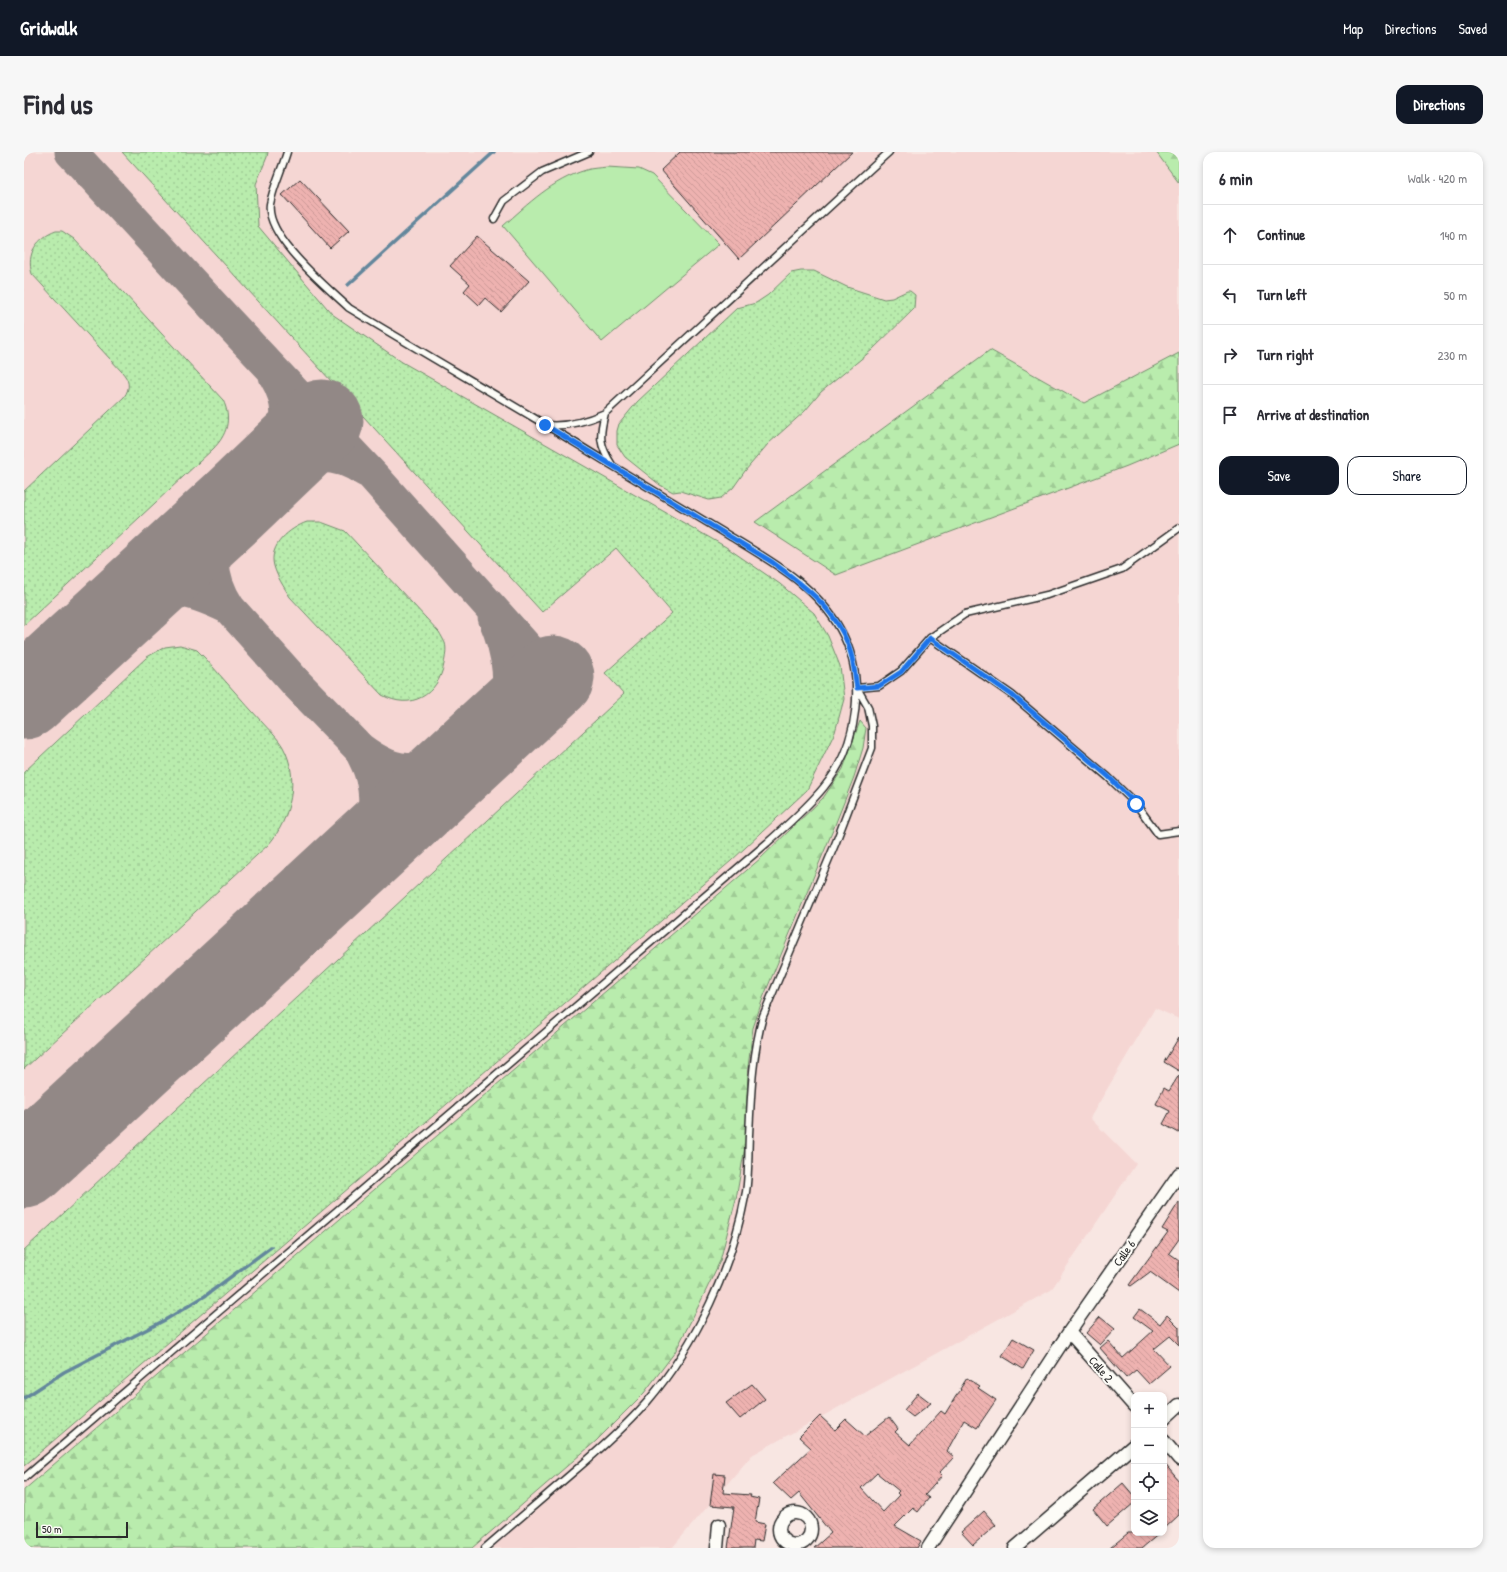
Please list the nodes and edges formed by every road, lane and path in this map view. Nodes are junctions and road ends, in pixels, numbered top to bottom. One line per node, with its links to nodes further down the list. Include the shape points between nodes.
1 (287, 152): 6 (lane, via 270,205 271,221 281,240 304,265 349,308)
2 (589, 152): 4 (lane, via 542,172 504,201)
3 (889, 152): 5 (lane)
4 (494, 219)
5 (606, 413): 6 (lane, via 581,422 558,426); 7 (lane, via 601,430 601,443)
6 (545, 425): 7 (lane)
7 (613, 466): 10 (lane, via 772,562 800,582 823,604 840,628 851,653)
8 (1179, 528): 9 (lane, via 1122,569 1047,595 965,614)
9 (930, 638): 10 (lane, via 901,672 879,686); 11 (lane, via 1012,695 1108,776 1136,804 1158,834)
10 (857, 688): 20 (lane, via 852,726 843,756 826,786 803,811); 22 (lane, via 868,706 872,726 872,748 836,842 763,1016 752,1076 746,1189 741,1216 732,1247 703,1318 678,1360 647,1402 599,1449)
11 (1179, 831)
12 (1179, 1174): 13 (street, Calle 6)
13 (1069, 1332): 14 (street, Calle 2); 24 (street, Calle 6)
14 (1131, 1403)
15 (1179, 1406): 16 (street)
16 (1167, 1416)
17 (1167, 1445): 19 (street)
18 (1131, 1449): 25 (street)
19 (1179, 1459)
20 (24, 1478)
21 (719, 1525): 23 (street)
22 (485, 1548)
23 (717, 1548)
24 (928, 1548)
25 (1014, 1548)

